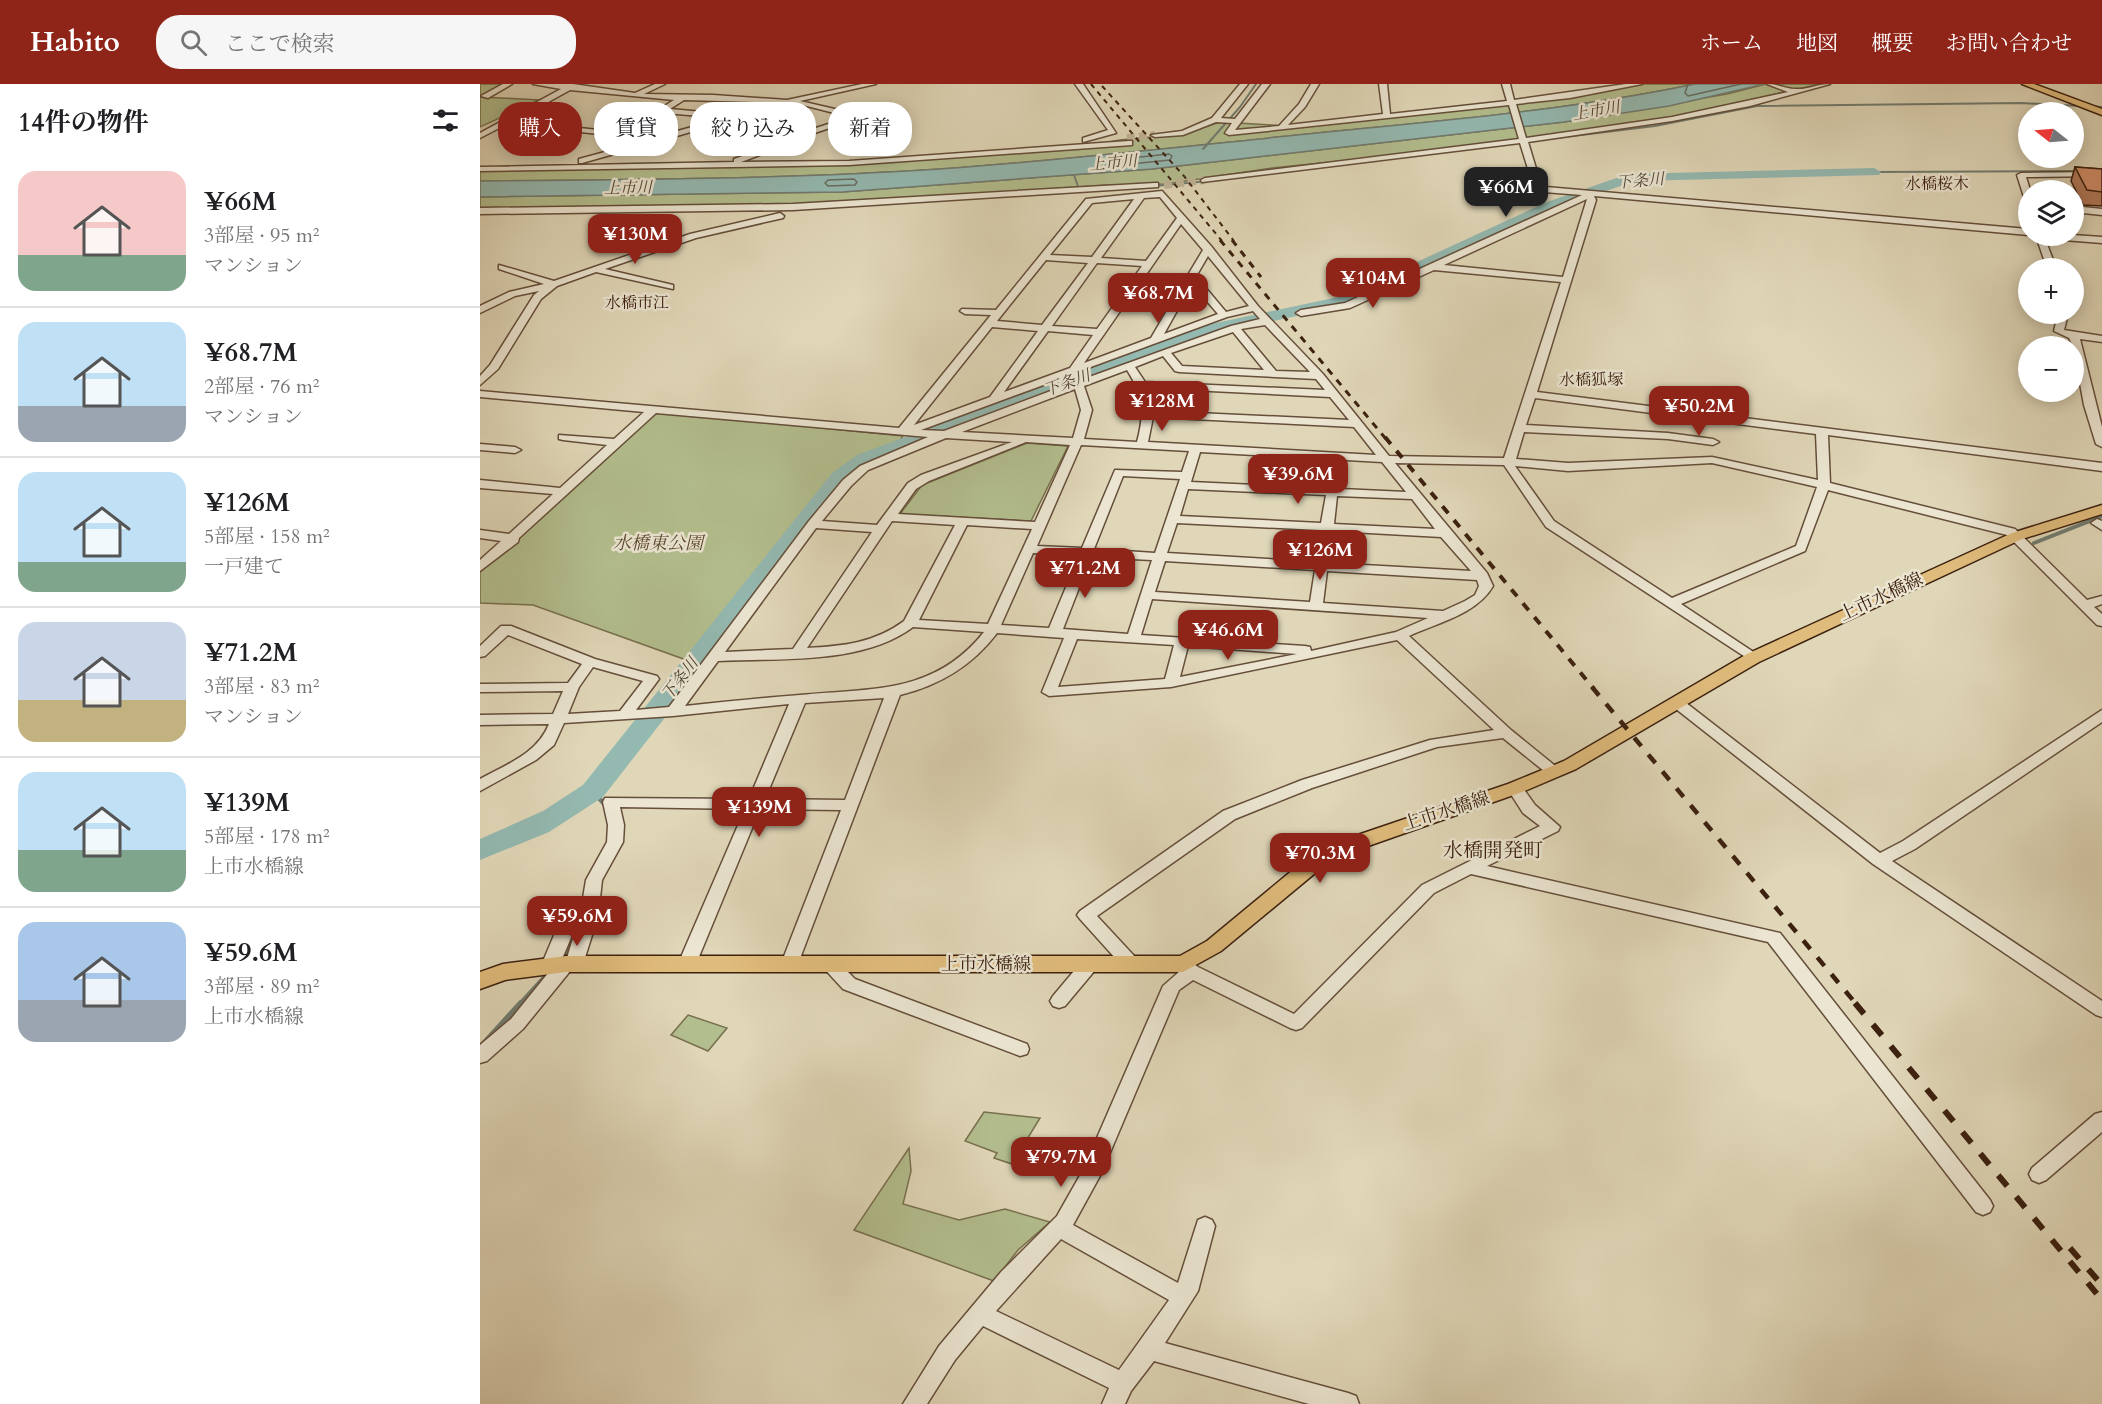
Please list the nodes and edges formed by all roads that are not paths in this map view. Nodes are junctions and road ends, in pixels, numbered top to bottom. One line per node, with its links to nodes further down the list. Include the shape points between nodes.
1 (508, 84): 19 (street)
2 (537, 84): 15 (street)
3 (661, 84): 18 (street)
4 (872, 84): 24 (street)
5 (1078, 84): 40 (street, via 1113,131)
6 (1245, 84): 29 (street)
7 (1266, 84): 30 (street)
8 (1315, 84): 32 (street)
9 (1383, 84): 28 (street)
10 (1506, 84): 25 (street)
11 (1638, 84): 25 (street)
12 (1772, 84): 16 (street)
13 (1826, 84): 16 (street)
14 (2026, 84): 27 (main road)
15 (574, 86): 18 (street); 22 (street)
16 (1797, 92): 39 (street, via 1636,126)
17 (777, 93): 21 (street)
18 (637, 95): 20 (street)
19 (485, 96)
20 (682, 98): 21 (street); 23 (street)
21 (761, 101): 24 (street)
22 (546, 102)
23 (676, 102)
24 (789, 102)
25 (1511, 104): 28 (street); 39 (street)
26 (816, 108): 36 (street, via 861,116)
27 (2102, 112)
28 (1387, 117): 32 (street)
29 (1215, 120): 30 (street); 37 (street, via 1184,133)
30 (1237, 122): 32 (street); 32 (street, via 1229,133)
31 (498, 125): 34 (street)
32 (1282, 126)
33 (498, 128): 38 (street)
34 (480, 129)
35 (498, 131): 41 (street)
36 (816, 131)
37 (1155, 135)
38 (480, 136)
39 (1522, 142): 49 (street); 52 (street, via 1537,186)
40 (1080, 144): 42 (street); 42 (street, via 1128,140)
41 (480, 145)
42 (1063, 148): 45 (street, via 849,163)
43 (604, 156): 46 (street)
44 (752, 156): 45 (street)
45 (729, 166): 46 (street)
46 (559, 168): 47 (street)
47 (480, 169)
48 (2102, 174): 50 (street, via 2021,175)
49 (1205, 180)
50 (2023, 180)
51 (1164, 185): 54 (street)
52 (1589, 195): 59 (street); 67 (street); 69 (street, via 1592,200)
53 (1141, 196): 58 (street, via 1162,194); 63 (street, via 1089,201); 64 (street)
54 (872, 202): 56 (street, via 742,209); 68 (street, via 828,212 730,224)
55 (2084, 210): 57 (street)
56 (480, 211)
57 (2102, 212)
58 (1181, 218): 62 (street); 65 (street)
59 (2018, 231)
60 (2084, 239): 61 (street)
61 (2102, 240)
62 (1209, 248): 73 (street); 74 (street)
63 (1045, 256): 64 (street); 77 (street)
64 (1093, 260): 65 (street); 83 (street)
65 (1147, 264): 71 (street)
66 (502, 267): 70 (street)
67 (1434, 267): 69 (street); 78 (street, via 1347,306)
68 (595, 270): 70 (street); 72 (street)
69 (1566, 280): 102 (street)
70 (554, 284): 75 (street, via 512,294); 96 (street, via 537,297 501,357)
71 (1133, 284): 73 (street); 85 (street)
72 (670, 287)
73 (1185, 287): 79 (street, via 1203,289); 89 (street)
74 (1256, 309): 79 (street); 80 (street)
75 (480, 310)
76 (965, 311): 77 (street)
77 (999, 313): 81 (street)
78 (1301, 313)
79 (1224, 315): 89 (street)
80 (1267, 320): 84 (street); 94 (street)
81 (990, 324): 83 (street); 109 (street)
82 (2061, 324): 86 (street, via 2059,331)
83 (1045, 328): 85 (street); 103 (street)
84 (1235, 328): 90 (street); 93 (street)
85 (1099, 332): 95 (street)
86 (2074, 336)
87 (2084, 337): 88 (street)
88 (2102, 339)
89 (1155, 340): 95 (street)
90 (1165, 352): 91 (street); 92 (street)
91 (1130, 367): 95 (street); 98 (street)
92 (1179, 369): 93 (street); 99 (street)
93 (1273, 374): 94 (street)
94 (1318, 376): 101 (street)
95 (1074, 379): 103 (street); 111 (street); 114 (street, via 1085,399 1087,416)
96 (480, 382)
97 (2084, 382): 117 (street)
98 (1144, 385): 99 (street); 105 (street)
99 (1173, 386): 101 (street)
100 (480, 394): 104 (street)
101 (1333, 394): 107 (street)
102 (1530, 394): 106 (street); 108 (street)
103 (993, 400): 109 (street)
104 (652, 411): 109 (street); 116 (street)
105 (1151, 414): 107 (street); 118 (street)
106 (1719, 418): 110 (street); 115 (street)
107 (1358, 424): 122 (street)
108 (1520, 429): 115 (street); 124 (street)
109 (907, 433): 111 (street)
110 (1822, 433): 125 (street); 128 (street)
111 (941, 435): 113 (street); 136 (street, via 864,468)
112 (563, 437): 116 (street)
113 (1027, 440): 114 (street); 132 (street, via 925,478 912,486)
114 (1077, 442): 118 (street); 137 (street)
115 (1713, 442): 123 (street)
116 (618, 443): 129 (street)
117 (2102, 444)
118 (1142, 446): 120 (street)
119 (480, 447): 121 (street)
120 (1196, 448): 122 (street); 126 (street)
121 (515, 450)
122 (1385, 459): 124 (street); 131 (street)
123 (1712, 460): 124 (street, via 1568,467); 128 (street)
124 (1509, 462): 152 (street, via 1510,469 1550,524)
125 (2102, 467)
126 (1184, 481): 130 (street); 133 (street); 145 (street, via 1119,472)
127 (480, 484): 129 (street)
128 (1824, 485): 142 (street, via 1958,517); 152 (street, via 1801,548)
129 (565, 492): 143 (street)
130 (1332, 492): 131 (street); 138 (street)
131 (1415, 496): 141 (street)
132 (889, 517): 135 (street); 139 (street)
133 (1172, 519): 138 (street); 146 (street)
134 (2100, 519): 142 (main road, 上市水橋線)
135 (963, 522): 137 (street); 157 (street)
136 (813, 524): 139 (street); 167 (street)
137 (1038, 526): 144 (street)
138 (1327, 527): 141 (street); 147 (street)
139 (880, 530): 166 (street)
140 (480, 534): 143 (street)
141 (1445, 534): 149 (street)
142 (2017, 536): 154 (street); 168 (main road, 上市水橋線)
143 (514, 538): 148 (street)
144 (1029, 549): 145 (street); 158 (street)
145 (1086, 552): 146 (street); 159 (street)
146 (1160, 556): 147 (street); 150 (street)
147 (1322, 566): 149 (street); 153 (street)
148 (480, 567)
149 (1482, 576): 155 (street, via 1486,586 1480,597)
150 (1147, 596): 153 (street); 162 (street)
151 (2102, 600): 154 (street)
152 (1672, 603): 168 (street)
153 (1316, 605): 155 (street)
154 (2085, 605): 156 (street)
155 (1449, 615): 161 (street)
156 (2102, 622)
157 (909, 623): 158 (street); 166 (street, via 868,647)
158 (992, 631): 159 (street); 173 (street, via 978,650 955,668)
159 (1054, 634): 160 (street)
160 (1071, 635): 162 (street); 170 (street, via 1049,692)
161 (1400, 635): 164 (street); 181 (street)
162 (1133, 638): 163 (street)
163 (1182, 641): 164 (street); 170 (street)
164 (1326, 652): 170 (street)
165 (480, 653): 169 (street, via 506,629)
166 (797, 653): 167 (street)
167 (712, 657): 176 (street)
168 (1753, 658): 175 (main road, 上市水橋線)
169 (590, 662): 171 (street); 177 (street, via 652,680)
170 (1171, 683)
171 (572, 687): 172 (street); 180 (street)
172 (480, 688)
173 (894, 692): 174 (street); 186 (street)
174 (799, 699): 176 (street); 185 (street)
175 (1676, 702): 182 (main road, 上市水橋線); 187 (street)
176 (673, 712): 177 (street)
177 (628, 716): 180 (street)
178 (2102, 716): 187 (street, via 1909,845)
179 (480, 720): 180 (street)
180 (558, 721): 183 (street, via 549,742 531,757)
181 (1506, 733): 182 (street); 194 (street, via 1435,743 1307,784 1229,815 1086,915)
182 (1554, 771): 184 (main road, 上市水橋線)
183 (480, 786)
184 (1515, 788): 188 (street, via 1529,809 1552,827); 196 (main road, 上市水橋線, via 1344,847 1307,869)
185 (755, 803): 186 (street); 190 (street); 195 (street, via 611,802 615,842 594,880 589,915)
186 (849, 805): 191 (street)
187 (1879, 860): 199 (street)
188 (1469, 868): 196 (street, via 1428,889 1296,1023); 204 (street, via 1774,937)
189 (572, 914): 195 (street)
190 (687, 964): 191 (main road, 上市水橋線); 195 (main road, 上市水橋線)
191 (790, 964): 192 (main road, 上市水橋線)
192 (829, 964): 193 (main road, 上市水橋線); 200 (street, via 849,984)
193 (1090, 964): 194 (main road, 上市水橋線); 198 (street)
194 (1131, 964): 196 (main road, 上市水橋線)
195 (564, 965): 197 (main road, 上市水橋線, via 503,972); 201 (street, via 516,1024)
196 (1187, 968): 206 (street, via 1172,986 1091,1174)
197 (480, 981)
198 (1059, 1001)
199 (2102, 1010)
200 (1020, 1049)
201 (480, 1056)
202 (2102, 1120): 203 (street)
203 (2039, 1174)
204 (1983, 1206)
205 (1205, 1226): 207 (street)
206 (1059, 1227): 207 (street); 208 (street)
207 (1183, 1298): 209 (street)
208 (980, 1314): 210 (street); 211 (street, via 947,1353)
209 (1149, 1349): 210 (street); 213 (street)
210 (1123, 1383): 212 (street)
211 (914, 1404)
212 (1113, 1404)
213 (1348, 1404)

